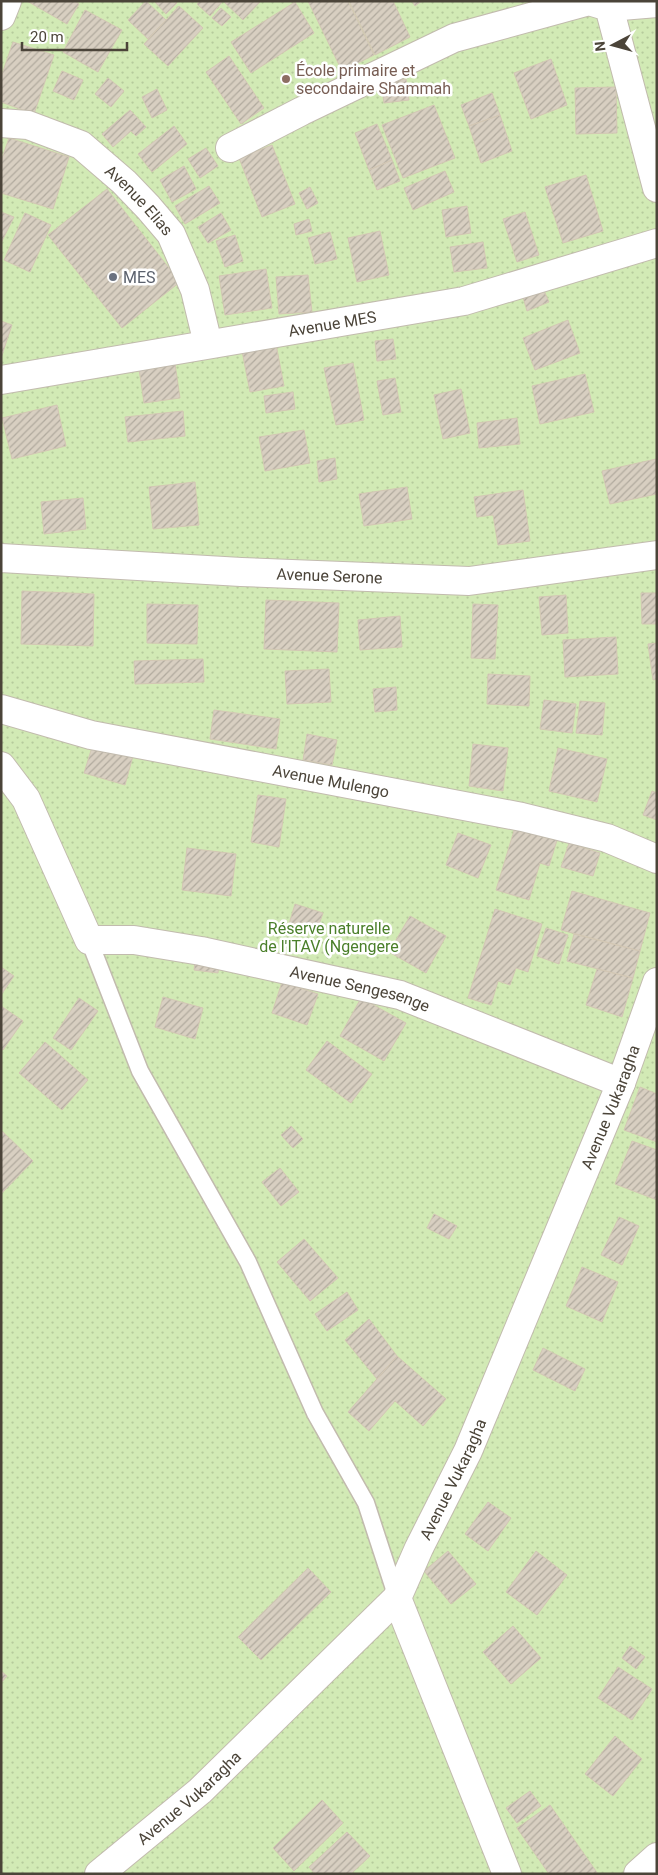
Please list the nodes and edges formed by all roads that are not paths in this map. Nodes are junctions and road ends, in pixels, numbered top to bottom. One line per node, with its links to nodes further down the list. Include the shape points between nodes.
1 (7, 1): 4 (street)
2 (657, 3): 3 (street)
3 (599, 4): 6 (street, via 454,38); 7 (street)
4 (1, 16)
5 (1, 123): 9 (street, Avenue Elias, via 28,125 81,145 148,207 171,234 195,290)
6 (230, 148)
7 (657, 188)
8 (657, 243): 9 (street, Avenue MES, via 464,301)
9 (208, 344): 10 (street, Avenue MES)
10 (1, 380)
11 (657, 555): 12 (street, Avenue Serone, via 469,581)
12 (1, 558)
13 (1, 709): 15 (street, Avenue Mulengo, via 91,735 522,817 607,838)
14 (1, 766): 16 (street, via 26,799)
15 (657, 859)
16 (89, 940): 18 (street, Avenue Sengesenge, via 134,940 201,951 400,995); 19 (lane, via 140,1071 248,1262 316,1412 366,1503)
17 (657, 982): 18 (street, Avenue Vukaragha)
18 (621, 1083): 19 (street, Avenue Vukaragha, via 468,1451)
19 (397, 1598): 21 (street, Avenue Vukaragha, via 200,1791); 22 (street)
20 (657, 1857): 23 (street)
21 (99, 1874)
22 (507, 1874)
23 (638, 1874)

